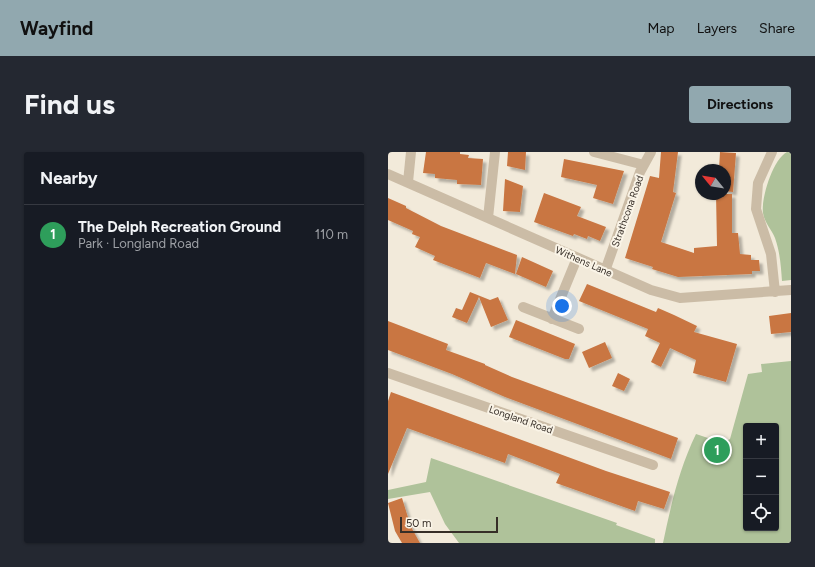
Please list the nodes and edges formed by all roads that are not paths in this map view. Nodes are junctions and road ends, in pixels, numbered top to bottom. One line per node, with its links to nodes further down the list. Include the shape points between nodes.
1 (411, 152): 8 (street)
2 (495, 152): 9 (street)
3 (594, 152): 6 (street)
4 (651, 152): 6 (street, Strathcona Road)
5 (772, 152): 13 (street, via 758,183 756,209 771,254)
6 (644, 165): 11 (street, Strathcona Road)
7 (388, 174): 8 (street, Withens Lane)
8 (408, 182): 9 (street, Withens Lane)
9 (488, 218): 10 (street, Withens Lane)
10 (577, 258): 11 (street, Withens Lane); 15 (street)
11 (605, 271): 13 (street, Withens Lane, via 651,290 680,298)
12 (791, 290): 13 (street, Withens Lane)
13 (776, 292)
14 (523, 308): 15 (street)
15 (552, 319): 16 (street)
16 (579, 329)
17 (388, 373): 18 (street, Longland Road)
18 (653, 465)

